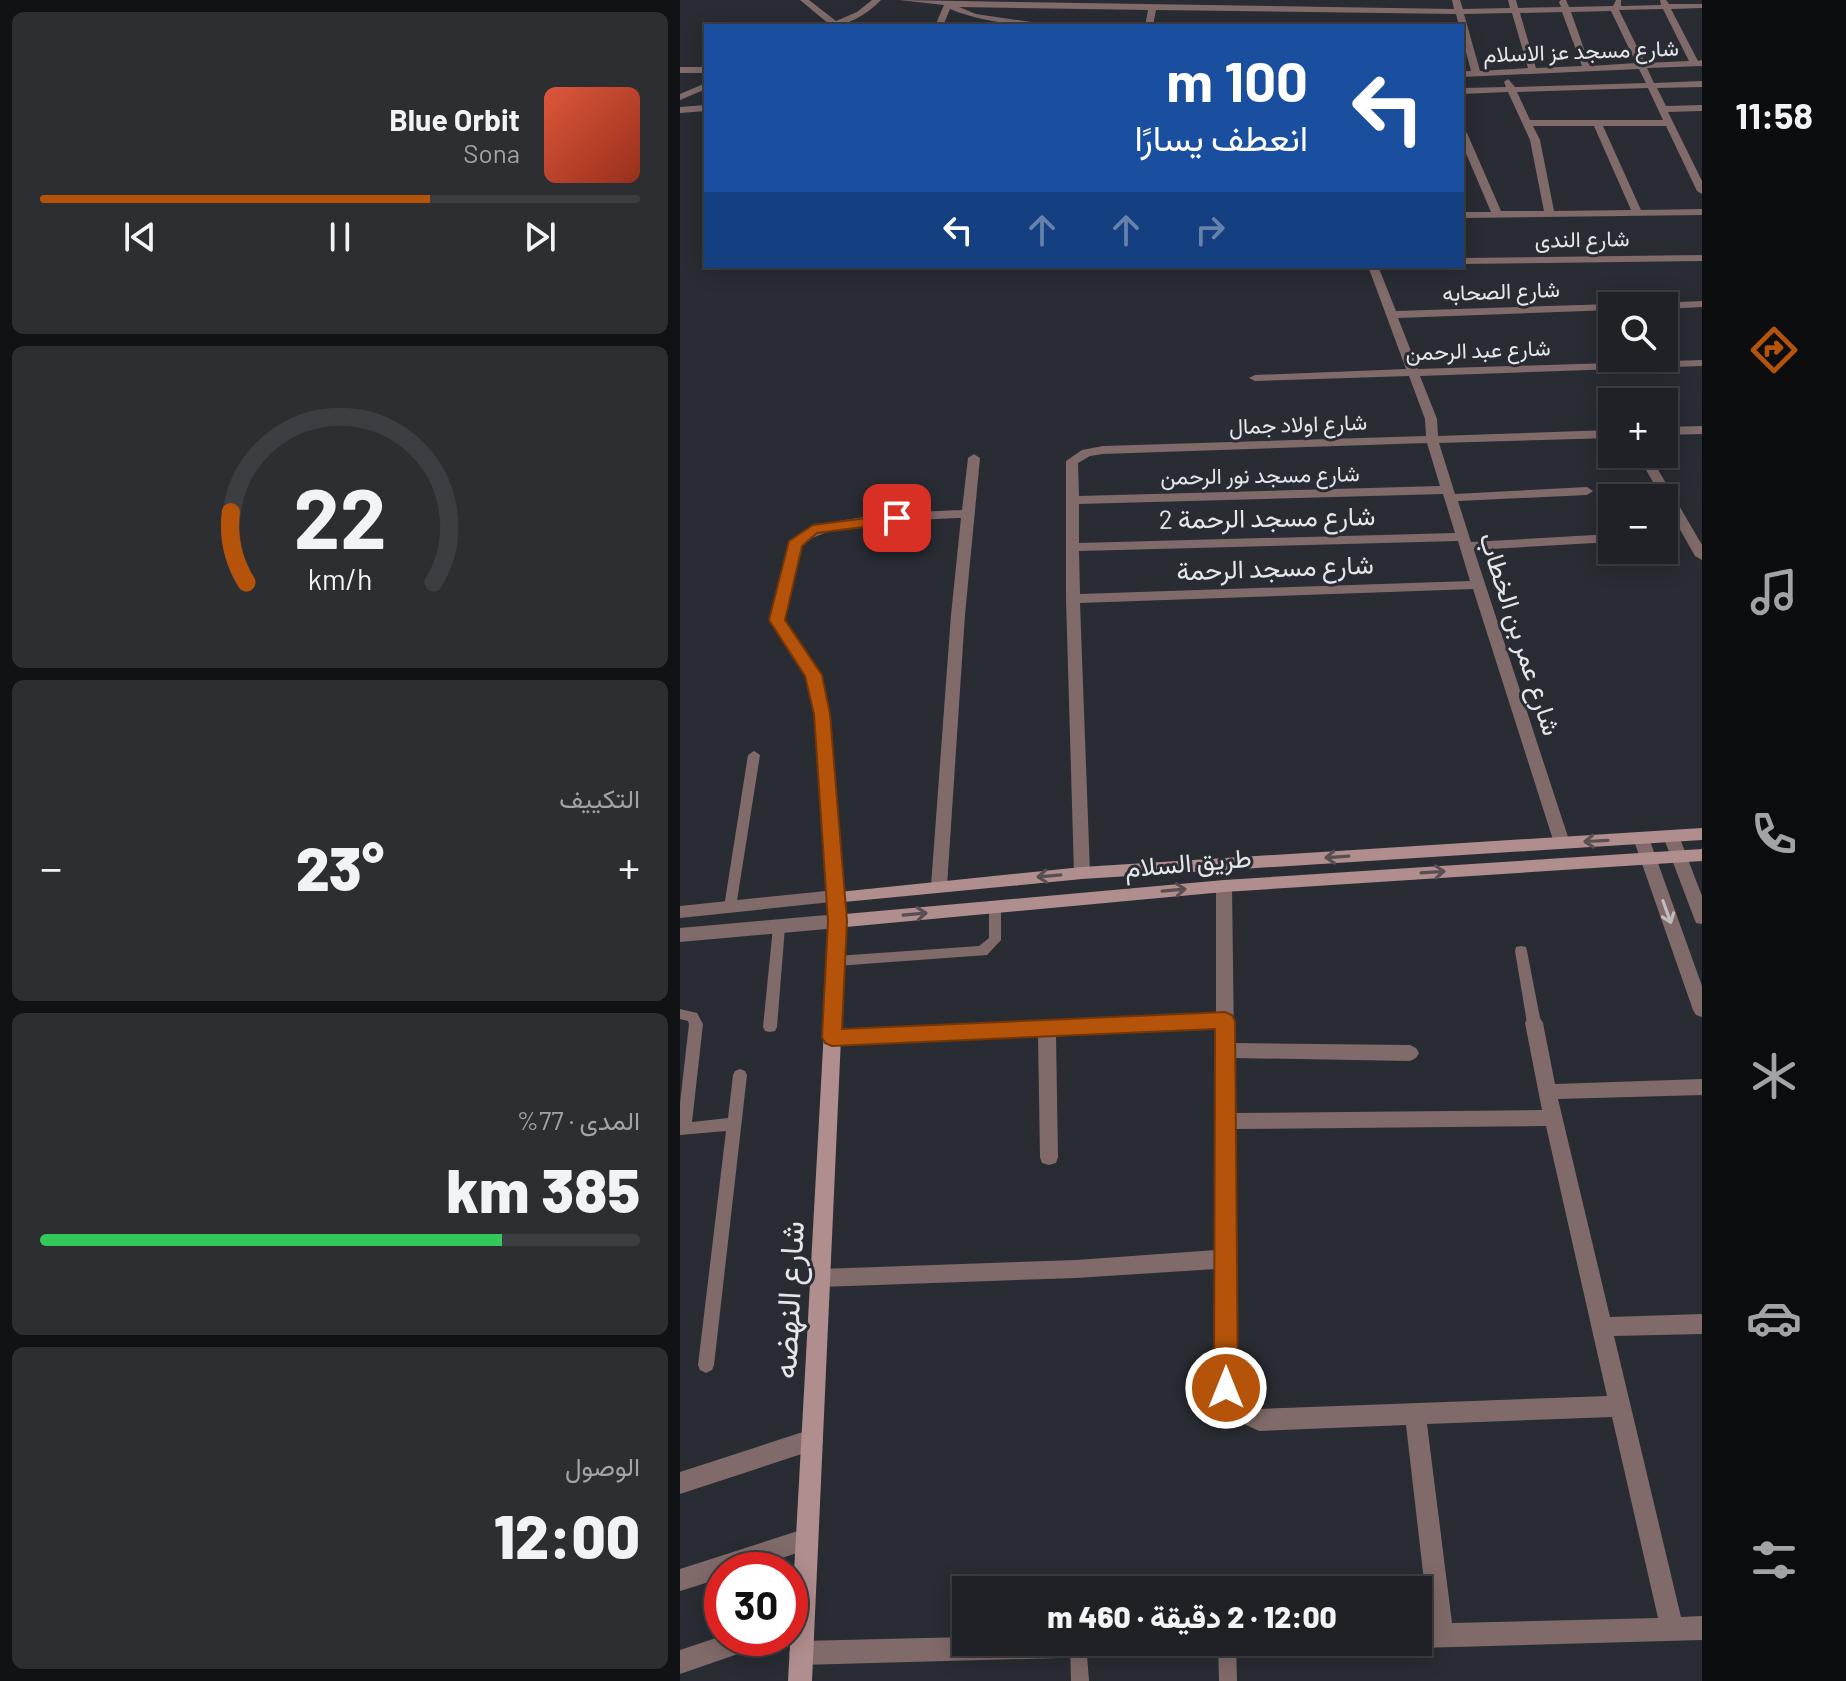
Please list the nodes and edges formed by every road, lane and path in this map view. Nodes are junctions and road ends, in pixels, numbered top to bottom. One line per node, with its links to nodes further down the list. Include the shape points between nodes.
1 (804, 0): 25 (street)
2 (877, 0): 26 (street)
3 (903, 0): 13 (street)
4 (1311, 0): 19 (street)
5 (1360, 0): 20 (street)
6 (1406, 0): 21 (street)
7 (1456, 0): 23 (street)
8 (1512, 0): 24 (street)
9 (1562, 0): 22 (street)
10 (1620, 0): 18 (street)
11 (1101, 4): 13 (street); 17 (street)
12 (1664, 4): 16 (street); 18 (street); 35 (street)
13 (948, 5): 27 (street); 28 (street, via 974,16)
14 (1199, 5): 15 (street); 17 (street)
15 (1254, 5): 19 (street)
16 (1702, 6)
17 (1152, 9): 29 (street)
18 (1615, 10): 22 (street); 36 (street)
19 (1312, 11): 20 (street); 30 (street)
20 (1362, 11): 21 (street); 31 (street)
21 (1408, 11): 23 (street); 32 (street)
22 (1566, 11): 24 (street); 37 (street)
23 (1459, 12): 24 (street); 33 (street)
24 (1516, 12): 40 (street)
25 (832, 24)
26 (835, 24)
27 (940, 24)
28 (1038, 24)
29 (1149, 24)
30 (1313, 24)
31 (1364, 24)
32 (1411, 24)
33 (1462, 24)
34 (1464, 30): 42 (street)
35 (1698, 64): 36 (street, شارع مسجد عز الاسلام)
36 (1641, 66): 37 (street, شارع مسجد عز الاسلام); 46 (street)
37 (1587, 69): 40 (street, شارع مسجد عز الاسلام)
38 (680, 70): 39 (street)
39 (704, 70)
40 (1533, 71): 41 (street, شارع مسجد عز الاسلام)
41 (1503, 72): 42 (street, شارع مسجد عز الاسلام); 47 (street)
42 (1476, 73): 43 (street, شارع مسجد عز الاسلام)
43 (1464, 74)
44 (1702, 84): 46 (street)
45 (704, 87): 49 (street)
46 (1650, 87): 47 (street); 52 (street)
47 (1511, 90): 48 (street); 54 (street)
48 (1464, 91)
49 (683, 95)
50 (704, 108): 53 (street)
51 (1702, 108): 52 (street)
52 (1661, 109): 56 (street)
53 (680, 110)
54 (1528, 123): 55 (street); 64 (street)
55 (1597, 123): 56 (street); 62 (street)
56 (1667, 123): 60 (street)
57 (1464, 138): 58 (street)
58 (1477, 168): 59 (street); 65 (street)
59 (1464, 169)
60 (1699, 180): 61 (street)
61 (1702, 191)
62 (1637, 212): 63 (street); 64 (street)
63 (1702, 212)
64 (1549, 213): 65 (street)
65 (1497, 214): 66 (street)
66 (1464, 215)
67 (1702, 258): 68 (street, شارع الندى)
68 (1464, 261)
69 (1374, 268): 73 (street, شارع عمر بن الخطاب)
70 (1702, 304): 71 (street)
71 (1678, 305)
72 (1598, 308): 73 (street, شارع الصحابه)
73 (1390, 315): 75 (street, شارع عمر بن الخطاب)
74 (1702, 363): 75 (street, شارع عبد الرحمن)
75 (1413, 372): 76 (street, شارع عبد الرحمن); 80 (street, شارع عمر بن الخطاب, via 1431,419)
76 (1255, 378)
77 (1702, 430): 78 (street)
78 (1678, 431)
79 (1598, 435): 80 (street, شارع اولاد جمال)
80 (1432, 441): 84 (street, شارع عمر بن الخطاب); 85 (street, شارع اولاد جمال, via 1086,453 1072,461)
81 (974, 458): 86 (street)
82 (1651, 468): 90 (street)
83 (1587, 491): 84 (street, شارع مسجد نور الرحمن)
84 (1449, 494): 85 (street, شارع مسجد نور الرحمن); 88 (street, شارع عمر بن الخطاب)
85 (1073, 500): 89 (street)
86 (969, 514): 102 (street); 104 (street, via 813,529 794,544 777,620 813,675 822,714)
87 (1598, 538): 88 (street, شارع مسجد الرحمة 2)
88 (1465, 542): 89 (street, شارع مسجد الرحمة 2); 91 (street, شارع عمر بن الخطاب)
89 (1073, 547): 92 (street)
90 (1702, 556)
91 (1479, 585): 92 (street, شارع مسجد الرحمة); 97 (street, شارع عمر بن الخطاب)
92 (1073, 599): 101 (street)
93 (754, 755): 105 (lane)
94 (1702, 834): 95 (main road, طريق السلام)
95 (1671, 836): 96 (main road, طريق السلام); 99 (street)
96 (1641, 838): 97 (main road, طريق السلام, one-way to 97); 100 (street)
97 (1562, 843): 101 (main road, طريق السلام, one-way to 101)
98 (1702, 855): 99 (main road, طريق السلام)
99 (1678, 856): 100 (main road, طريق السلام); 108 (street)
100 (1648, 858): 103 (main road, طريق السلام, one-way to 100); 114 (street, one-way to 114)
101 (1082, 873): 102 (main road, طريق السلام, one-way to 102)
102 (939, 886): 104 (main road, طريق السلام)
103 (1224, 886): 106 (main road, طريق السلام, one-way to 103); 116 (street)
104 (835, 897): 105 (street, طريق السلام); 109 (main road, شارع النهضه)
105 (730, 907): 107 (street, طريق السلام)
106 (995, 907): 109 (main road, طريق السلام, one-way to 106); 113 (lane, via 995,940 982,951)
107 (680, 912)
108 (1702, 918)
109 (838, 921): 110 (street, طريق السلام); 113 (main road, شارع النهضه)
110 (779, 927): 111 (street, طريق السلام); 118 (lane)
111 (680, 935)
112 (1521, 951): 117 (lane)
113 (836, 961): 120 (main road, شارع النهضه)
114 (1702, 1010)
115 (680, 1014): 129 (lane, via 696,1024)
116 (1225, 1021): 119 (street); 121 (street)
117 (1534, 1023): 125 (street)
118 (770, 1027)
119 (1047, 1028): 120 (street); 130 (street)
120 (832, 1037): 132 (main road, شارع النهضه)
121 (1225, 1050): 122 (street); 127 (street)
122 (1410, 1053)
123 (740, 1075): 128 (lane)
124 (1702, 1087): 125 (street)
125 (1547, 1092): 126 (street)
126 (1553, 1118): 127 (street); 134 (street)
127 (1225, 1121): 131 (street)
128 (734, 1124): 129 (lane); 135 (lane)
129 (682, 1129)
130 (1049, 1157)
131 (1226, 1259): 132 (street); 137 (street, via 1226,1388 1240,1414 1259,1420)
132 (820, 1278): 138 (main road, شارع النهضه)
133 (1702, 1324): 134 (street)
134 (1601, 1327): 136 (street)
135 (706, 1365)
136 (1620, 1406): 137 (street); 144 (street)
137 (1415, 1414): 146 (street)
138 (812, 1440): 139 (street); 140 (main road, شارع النهضه)
139 (680, 1483)
140 (807, 1539): 141 (main road, شارع النهضه); 142 (street)
141 (805, 1552)
142 (680, 1580)
143 (1702, 1628): 144 (street)
144 (1672, 1629): 146 (street)
145 (1432, 1635): 146 (street)
146 (1442, 1635)
147 (952, 1649): 148 (street)
148 (808, 1653)
149 (704, 1654): 153 (street)
150 (801, 1656): 154 (main road, شارع النهضه)
151 (1079, 1656): 155 (lane)
152 (1227, 1656): 156 (lane)
153 (680, 1662)
154 (800, 1681)
155 (1080, 1681)
156 (1228, 1681)

